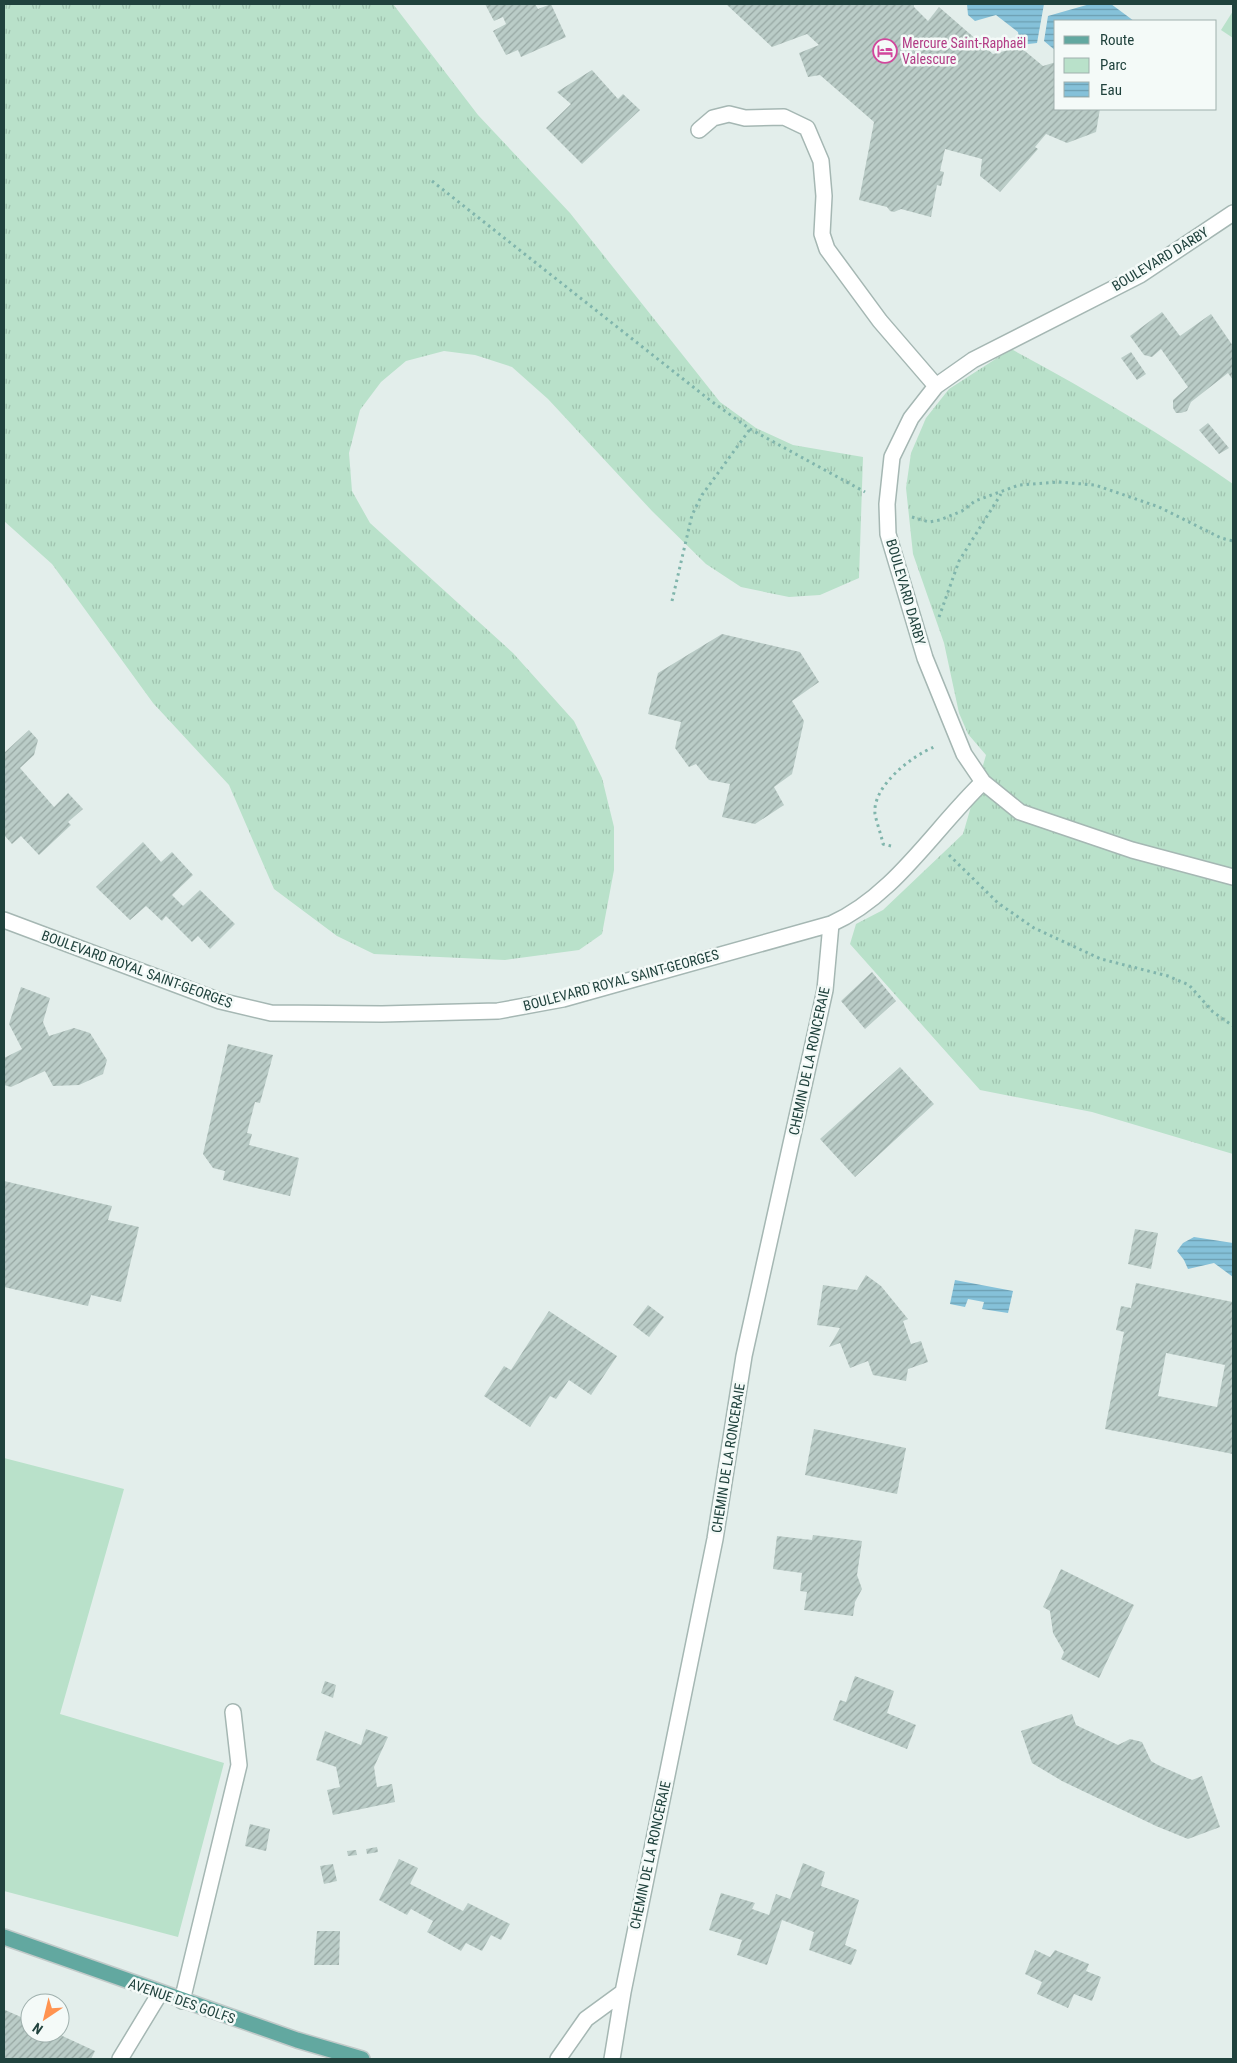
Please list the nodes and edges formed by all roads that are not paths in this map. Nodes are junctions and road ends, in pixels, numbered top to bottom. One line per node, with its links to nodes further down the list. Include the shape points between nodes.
1 (699, 130): 3 (street, via 713,118 729,114 745,118 784,116 807,128 821,161 824,196 822,234 827,249 880,321)
2 (1233, 213): 3 (street, BOULEVARD DARBY, via 1140,275 973,360)
3 (936, 386): 4 (street, BOULEVARD DARBY, via 911,418 892,457 887,504 888,534 925,658 964,754)
4 (983, 782): 5 (street, BOULEVARD DARBY, via 1020,812 1132,850); 7 (street, BOULEVARD ROYAL SAINT-GEORGES, via 876,897 853,914)
5 (1233, 877)
6 (4, 920): 7 (street, BOULEVARD ROYAL SAINT-GEORGES, via 220,1001 270,1013 382,1014 498,1011 563,999)
7 (831, 924): 10 (street, CHEMIN DE LA RONCERAIE, via 824,990 744,1356 715,1539)
8 (233, 1712): 12 (street, via 239,1765)
9 (4, 1937): 11 (main road, AVENUE DES GOLFS)
10 (623, 1992): 15 (street, via 586,2019); 16 (street, CHEMIN DE LA RONCERAIE)
11 (160, 1993): 12 (main road, AVENUE DES GOLFS); 13 (street)
12 (182, 2001): 14 (main road, AVENUE DES GOLFS)
13 (120, 2059)
14 (362, 2059)
15 (558, 2059)
16 (612, 2059)

